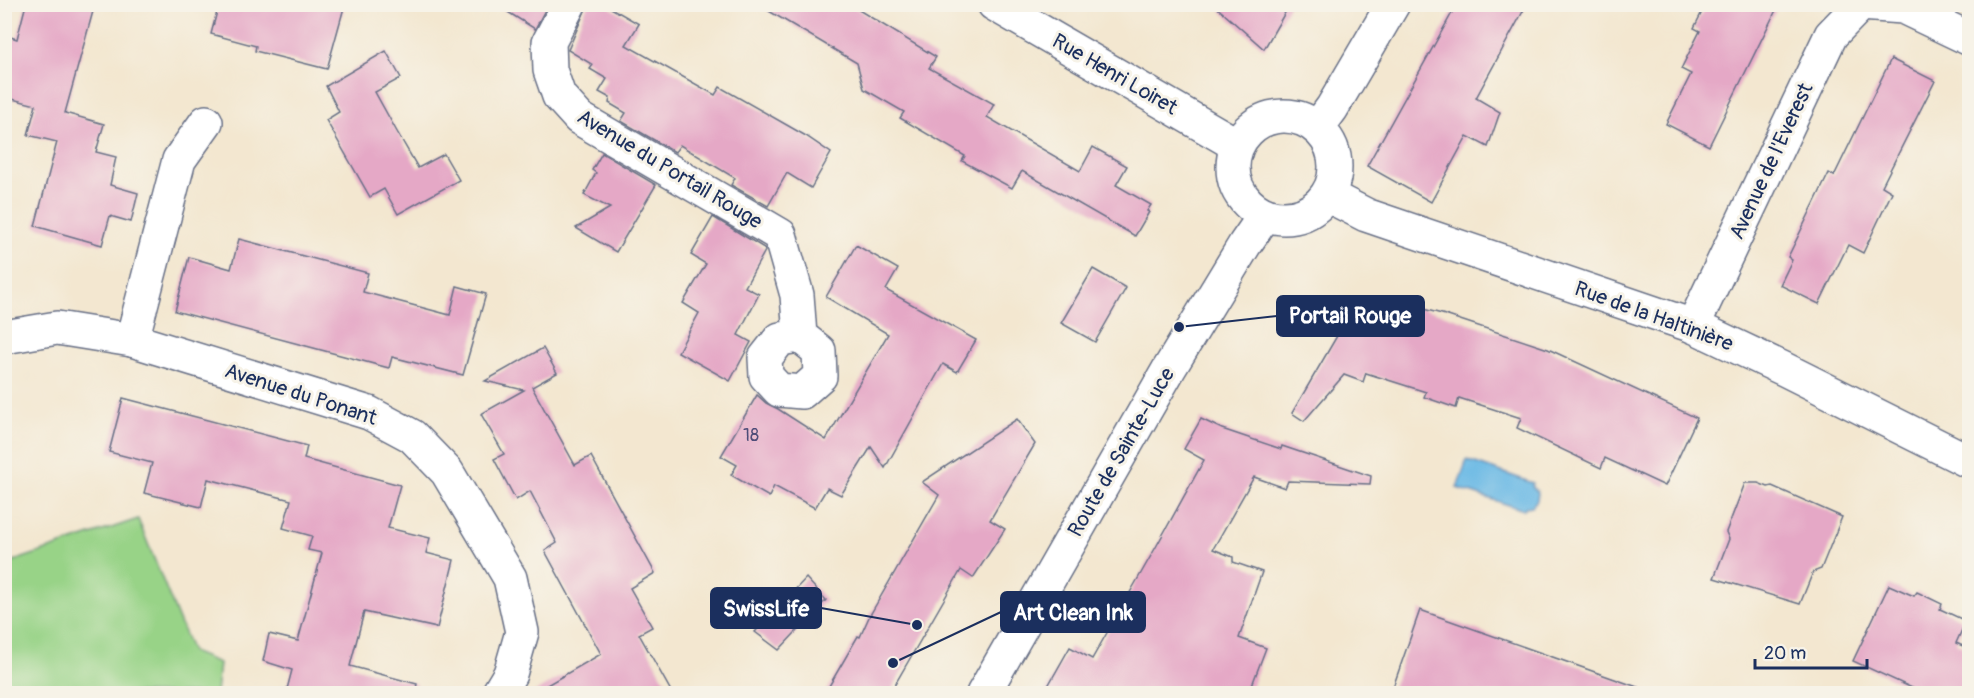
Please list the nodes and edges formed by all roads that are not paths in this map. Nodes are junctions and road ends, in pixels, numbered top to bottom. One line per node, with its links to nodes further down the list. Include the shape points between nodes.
1 (568, 4): 12 (street, Avenue du Portail Rouge, via 549,42 550,70 559,96 579,118 780,235 797,295)
2 (994, 4): 8 (street, Rue Henri Loiret)
3 (1393, 4): 7 (street)
4 (1860, 5): 5 (street, Avenue de l'Everest, via 1903,7); 11 (street, Avenue de l'Everest, via 1831,34)
5 (1970, 39)
6 (206, 122): 14 (street, via 179,160)
7 (1318, 127): 8 (street, via 1298,117 1274,116 1246,131); 9 (street, via 1331,145 1336,167)
8 (1237, 145): 10 (street, via 1234,178 1240,194)
9 (1327, 195): 10 (street, via 1307,213 1279,218); 11 (street, Rue de la Haltinière, via 1366,215)
10 (1265, 215): 17 (street, Route de Sainte-Luce, via 1169,369)
11 (1693, 326): 15 (street, Rue de la Haltinière)
12 (800, 336)
13 (4, 337): 14 (street, Avenue du Ponant, via 57,328)
14 (132, 340): 16 (street, Avenue du Ponant, via 369,413 412,436 447,472 510,578 522,632 510,674)
15 (1970, 462)
16 (498, 693)
17 (983, 693)

